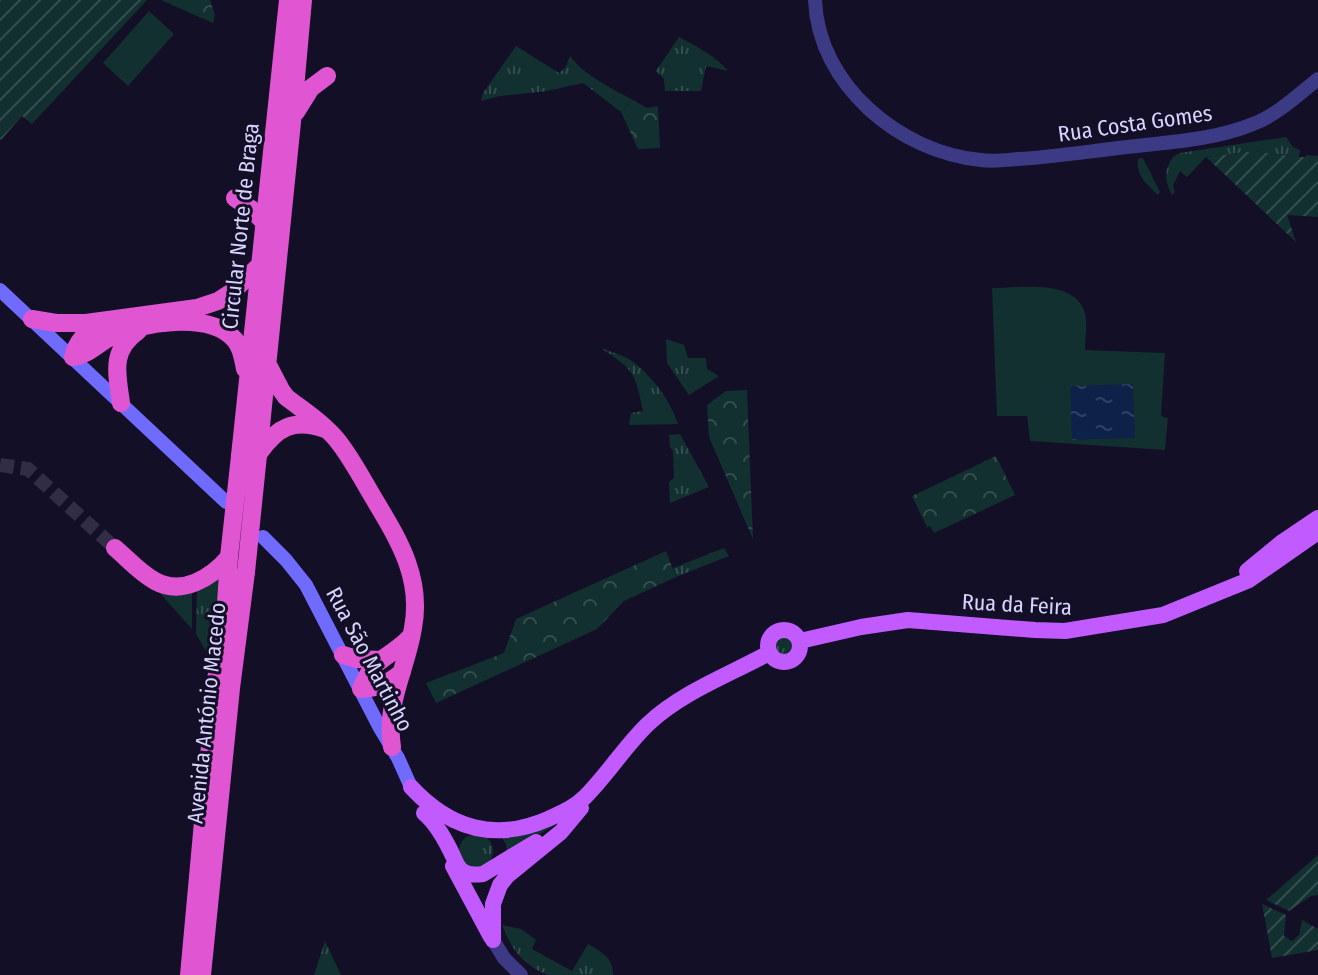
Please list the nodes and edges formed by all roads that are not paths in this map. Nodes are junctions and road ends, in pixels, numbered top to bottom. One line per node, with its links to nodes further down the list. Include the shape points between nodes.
1 (288, 0): 8 (highway, Circular Norte de Braga)
2 (303, 0): 6 (highway, Circular Norte de Braga)
3 (815, 0): 5 (street, Rua Costa Gomes, via 831,61 869,109 912,140 943,154 982,161 1223,134 1255,124)
4 (327, 76): 6 (highway, via 304,97)
5 (1318, 79)
6 (292, 122): 15 (highway, Circular Norte de Braga)
7 (235, 198): 8 (highway)
8 (265, 223): 9 (highway, Circular Norte de Braga)
9 (261, 264): 12 (highway, via 210,305); 16 (highway, Circular Norte de Braga)
10 (0, 290): 11 (main road)
11 (32, 319): 12 (highway); 14 (main road)
12 (102, 322): 14 (highway, via 87,333)
13 (144, 327): 14 (highway); 16 (highway, via 182,322 225,332 240,349); 17 (highway, via 118,354)
14 (73, 357): 17 (main road)
15 (267, 363): 18 (highway, via 286,397); 19 (highway, Circular Norte de Braga)
16 (247, 379): 19 (highway, Circular Norte de Braga)
17 (121, 403): 20 (main road)
18 (327, 429): 19 (highway, via 289,426); 28 (highway, via 381,511 413,578 412,636)
19 (249, 456): 25 (highway, Avenida António Macedo, bridge); 40 (highway, Avenida António Macedo, bridge, via 246,572)
20 (226, 502)
21 (1318, 518): 26 (main road, Rua da Feira)
22 (1318, 532): 26 (main road, Rua da Feira, via 1249,580)
23 (263, 537): 27 (main road, Rua São Martinho, via 306,585)
24 (115, 548): 25 (highway, via 153,580 174,587 206,578)
25 (229, 557): 39 (highway, Avenida António Macedo)
26 (1228, 588): 31 (main road, Rua da Feira, via 1163,615 1073,630 908,620 800,641 799,655 792,661 781,663 769,653 671,706)
27 (343, 655): 28 (highway); 29 (main road, Rua São Martinho)
28 (396, 660): 29 (highway, via 393,680); 30 (highway)
29 (361, 689): 30 (main road, Rua São Martinho)
30 (392, 747): 32 (main road, Rua São Martinho)
31 (610, 768): 34 (main road); 35 (main road, via 568,810 517,829)
32 (411, 787): 33 (main road, Rua São Martinho); 35 (main road, via 437,810)
33 (424, 813): 36 (main road, Rua São Martinho); 38 (main road, Rua São Martinho)
34 (573, 816): 37 (main road); 38 (main road, via 500,885)
35 (481, 829): 36 (main road, via 456,840); 37 (main road, via 497,840)
36 (457, 863): 37 (main road, via 474,875); 38 (main road, Rua São Martinho)
37 (494, 867): 38 (main road)
38 (489, 929): 41 (street, via 504,958)
39 (189, 975)
40 (202, 975)
41 (521, 975)

